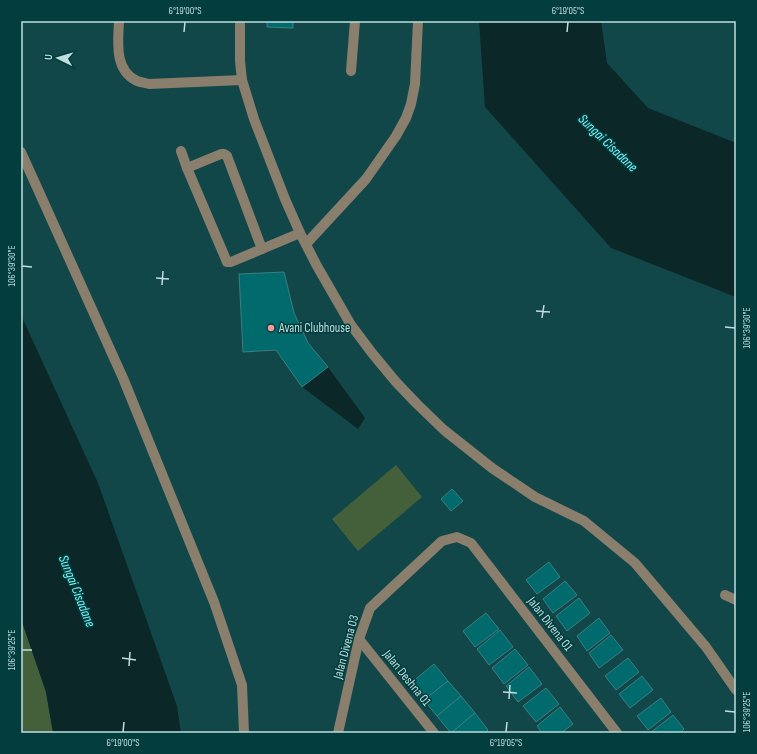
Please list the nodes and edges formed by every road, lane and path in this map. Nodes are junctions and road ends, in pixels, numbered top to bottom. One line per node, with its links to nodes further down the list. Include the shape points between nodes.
1 (119, 21): 6 (street, via 118,51 121,63 131,77 138,81 149,84)
2 (240, 21): 6 (street)
3 (355, 21): 5 (street)
4 (418, 21): 11 (street, via 415,84 406,118 366,178)
5 (351, 71)
6 (242, 80): 10 (street, via 254,119)
7 (21, 152): 18 (street, via 123,378 214,602 242,685)
8 (181, 152): 9 (street)
9 (187, 168): 12 (street, via 227,262); 12 (street, via 221,154 227,156)
10 (300, 233): 11 (street); 12 (street)
11 (306, 244): 17 (street, via 351,325 391,376 417,404 444,430 492,468 535,497 584,521 635,563 706,647)
12 (262, 249)
13 (457, 537): 16 (street, Jalan Divena 03, via 442,541 370,608); 21 (street, Jalan Divena 01, via 471,543)
14 (725, 596): 15 (street)
15 (736, 600)
16 (359, 639): 19 (street, Jalan Divena 03); 20 (street, Jalan Deshna 01)
17 (736, 690)
18 (244, 733)
19 (338, 733)
20 (434, 733)
21 (617, 733)

